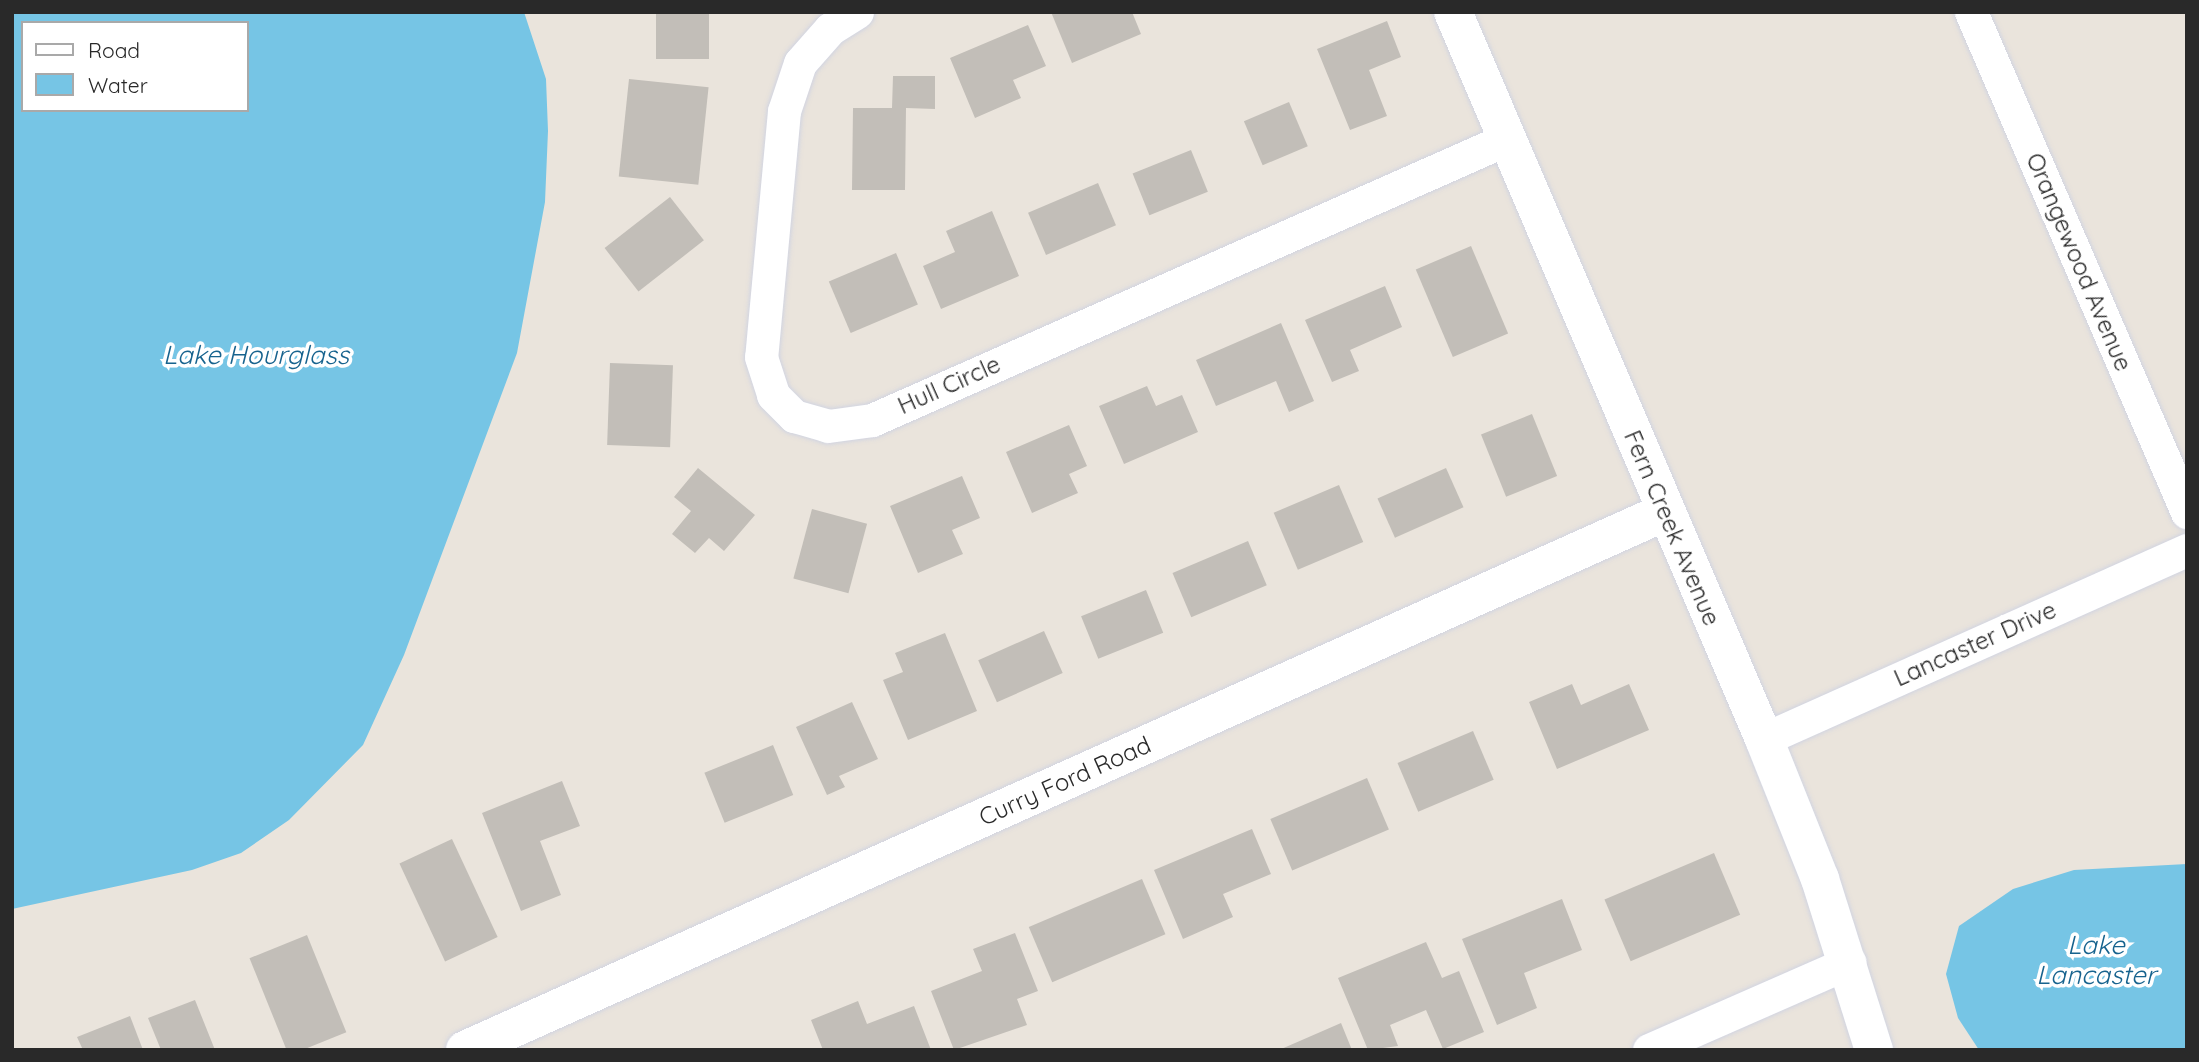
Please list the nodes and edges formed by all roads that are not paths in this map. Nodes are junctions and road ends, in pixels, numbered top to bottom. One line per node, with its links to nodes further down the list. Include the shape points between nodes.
1 (857, 12): 4 (street, Hull Circle, via 830,29 800,63 784,111 761,357 773,395 794,416 828,426 872,420)
2 (1452, 12): 4 (street, Fern Creek Avenue)
3 (1972, 12): 6 (street, Orangewood Avenue)
4 (1507, 139): 5 (street, Fern Creek Avenue)
5 (1665, 512): 8 (street, Fern Creek Avenue); 10 (street, Curry Ford Road)
6 (2187, 512)
7 (2187, 550): 8 (street, Lancaster Drive)
8 (1764, 739): 9 (street, Fern Creek Avenue)
9 (1849, 962): 11 (street); 12 (street, Fern Creek Avenue)
10 (465, 1050)
11 (1649, 1050)
12 (1874, 1050)

